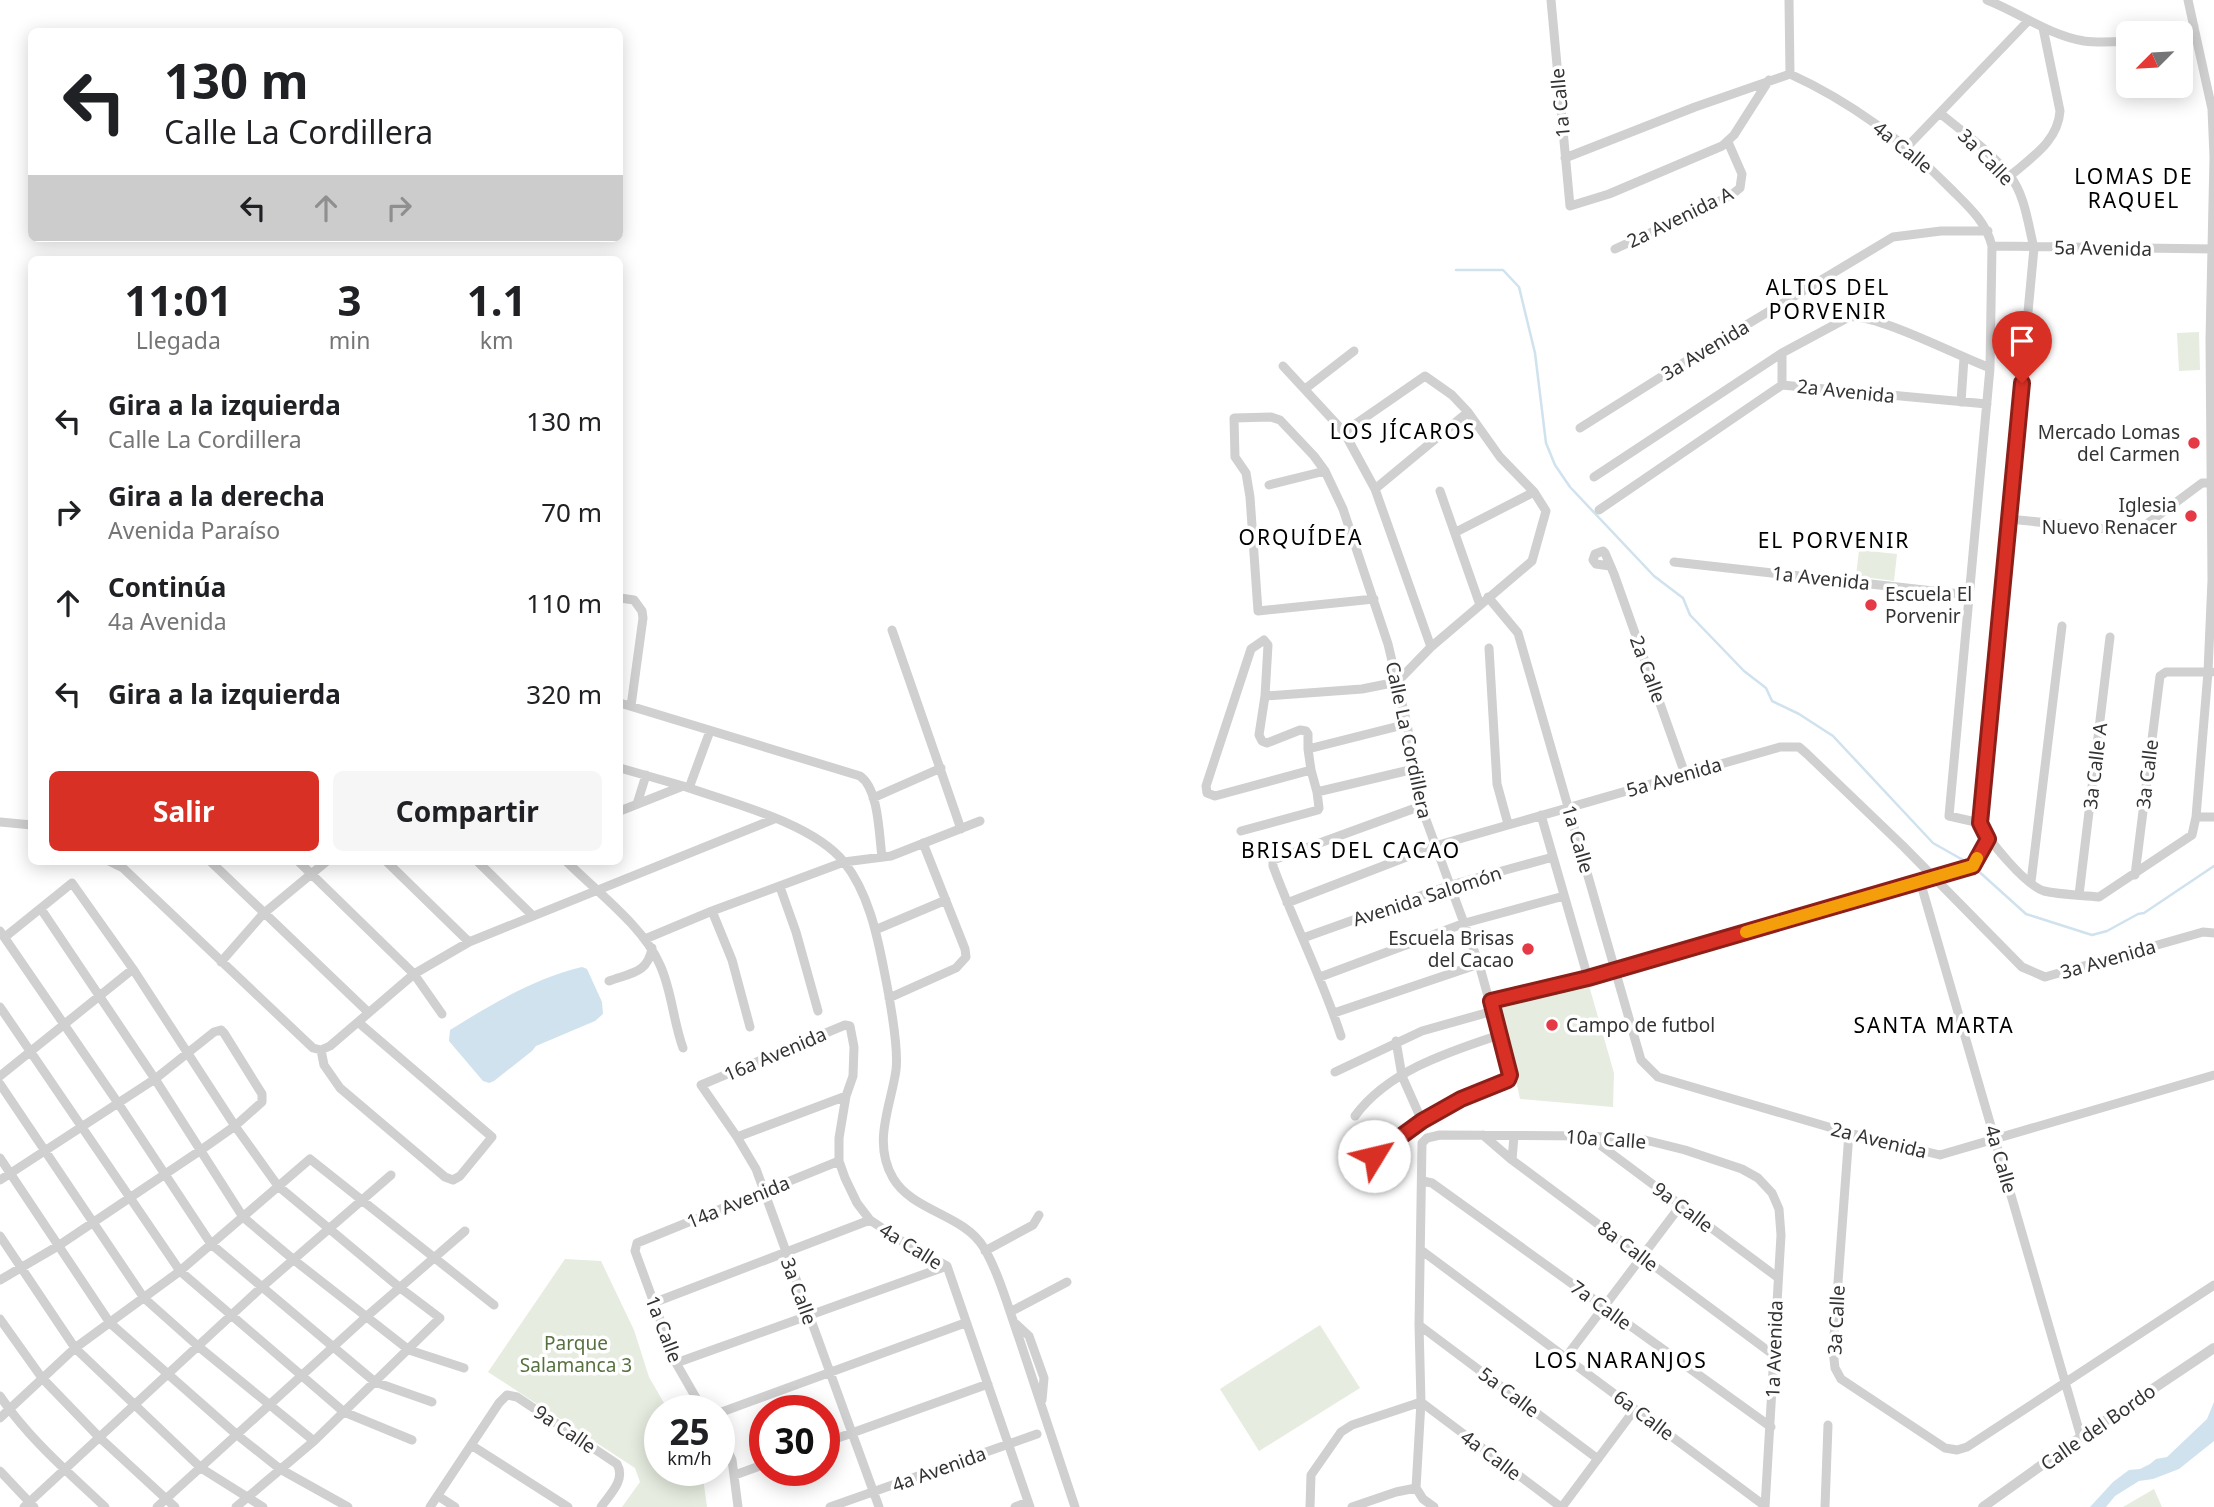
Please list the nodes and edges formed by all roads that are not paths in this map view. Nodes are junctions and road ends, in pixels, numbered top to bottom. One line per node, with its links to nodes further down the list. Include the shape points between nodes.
1 (1551, 0): 15 (street, 1a Calle)
2 (1789, 0): 9 (street)
3 (1987, 0): 5 (street)
4 (2188, 0): 6 (street)
5 (2028, 21): 7 (street); 12 (street)
6 (2194, 26): 11 (street)
7 (2043, 28): 8 (street, via 2082,41); 16 (street, via 2059,122 2054,136)
8 (2116, 42)
9 (1790, 75): 10 (street); 14 (street, 4a Calle, via 1838,99)
10 (1769, 80): 13 (street); 15 (street)
11 (2213, 109): 21 (street)
12 (1941, 114): 14 (street); 16 (street, 3a Calle)
13 (1728, 142): 15 (street, 1a Calle, via 1609,194 1570,206); 20 (street, 2a Avenida A, via 1742,174 1740,188)
14 (1906, 148): 17 (street, 4a Calle, via 1932,169)
15 (1565, 158)
16 (2010, 176): 19 (street, 3a Calle)
17 (1988, 231): 18 (street, 4a Calle); 33 (street, 3a Avenida, via 1893,237)
18 (1992, 246): 19 (street, 5a Avenida); 26 (street, 4a Calle)
19 (2035, 248): 21 (street, 5a Avenida); 43 (street)
20 (1615, 249)
21 (2212, 249): 29 (street)
22 (1354, 351): 28 (street)
23 (1782, 353): 24 (street, via 1857,316); 27 (street); 36 (street)
24 (1964, 358): 26 (street); 30 (street)
25 (1283, 366): 28 (street)
26 (1990, 368): 31 (street)
27 (1782, 385): 30 (street, 2a Avenida); 42 (street, 2a Avenida)
28 (1305, 389): 34 (street)
29 (2213, 392): 37 (street)
30 (1961, 402): 31 (street, 2a Avenida)
31 (1987, 404): 48 (street)
32 (1468, 412): 34 (street, via 1425,376); 39 (street); 41 (street, via 1500,457)
33 (1580, 428)
34 (1344, 432): 39 (street)
35 (1325, 471): 38 (street); 51 (street, Calle La Cordillera); 51 (street, Calle La Cordillera, via 1276,418 1237,416 1233,421 1235,457 1248,478 1258,611)
36 (1594, 477)
37 (2212, 484): 43 (street, via 2202,483 2136,532); 45 (street)
38 (1269, 485)
39 (1375, 489): 56 (street)
40 (1440, 491): 44 (street)
41 (1534, 492): 44 (street); 49 (street, via 1546,517 1532,561)
42 (1599, 510)
43 (2009, 519): 86 (street)
44 (1456, 532): 52 (street)
45 (2214, 533): 58 (street)
46 (1674, 562): 48 (street, 1a Avenida)
47 (1610, 566): 71 (street, 2a Calle)
48 (1969, 594): 86 (street, via 1949,816)
49 (1488, 597): 52 (street); 78 (street, 1a Calle, via 1518,633)
50 (623, 598): 62 (street, via 634,600 643,618)
51 (1374, 599): 59 (street, Calle La Cordillera)
52 (1480, 605): 56 (street)
53 (2062, 626): 108 (street)
54 (892, 630): 67 (street)
55 (2110, 637): 112 (street, 3a Calle A)
56 (1431, 647): 59 (street)
57 (1489, 648): 88 (street, via 1497,784)
58 (2211, 672): 81 (street); 105 (street, 3a Calle, via 2162,673 2160,677)
59 (1397, 682): 60 (street); 63 (street, Calle La Cordillera)
60 (1265, 696): 65 (street, via 1262,741 1306,730); 70 (street, via 1268,645 1264,640 1251,649 1207,793 1214,796)
61 (623, 704): 62 (street)
62 (631, 706): 64 (street)
63 (1407, 724): 65 (street); 68 (street, Calle La Cordillera)
64 (710, 731): 73 (street); 75 (street, via 860,776 867,781)
65 (1308, 750): 70 (street)
66 (1807, 754): 71 (street, 5a Avenida, via 1799,747 1780,747); 106 (street, 3a Avenida)
67 (940, 768): 75 (street); 89 (street)
68 (1414, 768): 74 (street); 77 (street, Calle La Cordillera)
69 (623, 769): 72 (street)
70 (1311, 770): 74 (street)
71 (1685, 774): 78 (street, 5a Avenida)
72 (646, 775): 73 (street); 76 (street)
73 (686, 787): 76 (street); 83 (street)
74 (1317, 792): 90 (street, via 1318,810)
75 (873, 799): 94 (street)
76 (637, 804): 79 (street)
77 (1421, 806): 93 (street, Calle La Cordillera); 115 (street, via 1273,860)
78 (1569, 807): 80 (street, 5a Avenida); 131 (street, 1a Calle)
79 (623, 810)
80 (1541, 815): 88 (street, 5a Avenida); 95 (street)
81 (2196, 817): 82 (street); 105 (street, via 2192,835)
82 (2214, 817)
83 (774, 819): 96 (street, via 815,838); 111 (street)
84 (0, 821): 87 (street)
85 (980, 821): 89 (street)
86 (1980, 823): 91 (street)
87 (28, 824)
88 (1507, 824): 93 (street, 5a Avenida)
89 (961, 829): 92 (street)
90 (1241, 831)
91 (1988, 839): 106 (street, via 1973,866); 108 (street)
92 (923, 843): 94 (street); 114 (street)
93 (1434, 846): 109 (street, Calle La Cordillera); 115 (street, 5a Avenida)
94 (882, 857): 96 (street)
95 (1553, 857): 109 (street, Avenida Salomón); 113 (street)
96 (844, 862): 110 (street); 121 (street)
97 (125, 865): 128 (street)
98 (214, 865): 118 (street)
99 (302, 865): 104 (street)
100 (321, 865): 104 (street)
101 (390, 865): 126 (street)
102 (481, 865): 119 (street)
103 (570, 865): 111 (street)
104 (310, 873): 118 (street); 132 (street)
105 (2135, 875): 112 (street, via 2099,897)
106 (1933, 877): 107 (street); 122 (street, 3a Avenida, via 2022,967 2045,977 2203,932)
107 (1920, 881): 131 (street); 174 (street, 4a Calle)
108 (2031, 882): 112 (street, via 2042,890)
109 (1451, 885): 120 (street, Calle La Cordillera); 124 (street, Avenida Salomón)
110 (780, 887): 117 (street); 140 (street)
111 (595, 890): 119 (street); 125 (street)
112 (2079, 895)
113 (1564, 896): 120 (street); 134 (street)
114 (946, 900): 121 (street); 137 (street, via 966,957 956,968)
115 (1286, 902): 124 (street)
116 (41, 909): 123 (street); 130 (street, via 72,883); 136 (street)
117 (712, 911): 125 (street); 147 (street, via 732,960)
118 (263, 914): 128 (street); 141 (street)
119 (532, 915): 126 (street)
120 (1465, 923): 129 (street, Calle La Cordillera); 133 (street)
121 (875, 930): 137 (street)
122 (2214, 933)
123 (2, 934): 145 (street)
124 (1303, 938): 133 (street)
125 (645, 939): 127 (street)
126 (469, 942): 132 (street)
127 (652, 948): 135 (street, via 645,968); 151 (street, via 667,984)
128 (221, 962): 152 (street, via 313,1048)
129 (1479, 964): 138 (street, Calle La Cordillera); 142 (street)
130 (133, 969): 136 (street); 154 (street)
131 (1615, 970): 134 (street); 160 (street, 1a Calle, via 1641,1060)
132 (414, 974): 141 (street); 143 (street)
133 (1320, 977): 142 (street)
134 (1588, 978): 138 (street)
135 (609, 981)
136 (99, 997): 145 (street); 159 (street)
137 (889, 998): 203 (street, via 897,1065 882,1142 886,1161 908,1196 965,1229)
138 (1492, 1006): 148 (street, Calle La Cordillera); 150 (street)
139 (0, 1007): 153 (street)
140 (818, 1011)
141 (368, 1012): 144 (street)
142 (1334, 1013): 149 (street)
143 (442, 1014)
144 (358, 1022): 152 (street); 152 (street, via 492,1137 460,1176 453,1180 445,1177 340,1088 324,1065)
145 (64, 1024): 153 (street); 164 (street)
146 (849, 1026): 162 (street, 16a Avenida); 163 (street, 4a Calle, via 853,1076)
147 (750, 1027)
148 (1499, 1035): 158 (street); 166 (street, Calle La Cordillera, via 1508,1080)
149 (1341, 1036)
150 (1396, 1041): 155 (street); 158 (street)
151 (682, 1048)
152 (321, 1050)
153 (29, 1051): 157 (street); 168 (street)
154 (188, 1054): 159 (street); 167 (street); 167 (street, via 214,1032 224,1033 264,1098)
155 (1335, 1072)
156 (2214, 1075): 174 (street, 2a Avenida)
157 (0, 1076)
158 (1402, 1076): 165 (street, via 1366,1101); 166 (street)
159 (155, 1079): 164 (street); 175 (street)
160 (1665, 1080): 169 (street, 2a Avenida)
161 (0, 1084): 176 (street)
162 (701, 1085): 173 (street, 3a Calle)
163 (846, 1096): 173 (street); 180 (street, 4a Calle)
164 (118, 1103): 168 (street); 182 (street)
165 (1355, 1116)
166 (1422, 1121): 177 (street)
167 (235, 1126): 175 (street); 186 (street)
168 (81, 1128): 176 (street); 189 (street)
169 (1849, 1133): 174 (street, 2a Avenida, via 1940,1155); 245 (street, 3a Calle, via 1833,1350 1841,1379 1945,1448 1957,1450)
170 (1483, 1135): 171 (street, 10a Calle); 179 (street, 8a Calle); 185 (street, 10a Calle, via 1427,1138 1422,1143)
171 (1514, 1136): 172 (street, 10a Calle); 179 (street)
172 (1588, 1136): 188 (street, 10a Calle, via 1645,1140 1685,1150 1742,1169); 191 (street, 9a Calle)
173 (737, 1137): 187 (street, 3a Calle, via 756,1169)
174 (1995, 1138): 245 (street, 4a Calle)
175 (201, 1150): 182 (street); 193 (street)
176 (46, 1152): 181 (street); 195 (street)
177 (1374, 1156)
178 (0, 1158): 181 (street)
179 (1512, 1160): 205 (street, 8a Calle)
180 (839, 1161): 187 (street, 14a Avenida); 194 (street, 4a Calle, via 856,1203)
181 (11, 1173): 184 (street); 201 (street)
182 (164, 1174): 189 (street); 200 (street)
183 (391, 1175): 190 (street)
184 (0, 1181)
185 (1427, 1182): 202 (street); 222 (street, 7a Calle)
186 (278, 1186): 190 (street, via 310,1159); 193 (street); 196 (street)
187 (762, 1192): 199 (street, 14a Avenida); 204 (street, 3a Calle)
188 (1772, 1193): 213 (street, 1a Avenida, via 1780,1221)
189 (129, 1197): 195 (street); 211 (street)
190 (363, 1199): 196 (street); 206 (street)
191 (1681, 1205): 205 (street); 213 (street, 9a Calle)
192 (1040, 1215): 203 (street, via 1033,1225)
193 (243, 1217): 200 (street); 208 (street)
194 (870, 1220): 204 (street); 207 (street, 4a Calle)
195 (94, 1222): 201 (street); 219 (street)
196 (328, 1229): 208 (street); 218 (street)
197 (465, 1231): 206 (street)
198 (0, 1236): 210 (street)
199 (637, 1243): 220 (street, 1a Calle, via 635,1251)
200 (211, 1244): 211 (street); 217 (street)
201 (58, 1246): 210 (street); 229 (street)
202 (1421, 1250): 230 (street); 237 (street, 6a Calle)
203 (985, 1251): 226 (street)
204 (785, 1252): 220 (street); 224 (street, 3a Calle)
205 (1642, 1257): 222 (street); 236 (street, 8a Calle)
206 (434, 1258): 218 (street); 221 (street)
207 (936, 1258): 209 (street, 4a Calle); 212 (street)
208 (294, 1260): 217 (street); 225 (street)
209 (947, 1266): 212 (street); 228 (street, 4a Calle)
210 (22, 1268): 214 (street); 233 (street)
211 (180, 1271): 219 (street); 223 (street)
212 (923, 1272): 224 (street)
213 (1777, 1277): 236 (street, 1a Avenida)
214 (0, 1280)
215 (1067, 1282): 226 (street)
216 (2214, 1285): 245 (street)
217 (263, 1286): 223 (street); 231 (street)
218 (399, 1287): 225 (street); 235 (street, via 440,1318)
219 (144, 1298): 229 (street); 232 (street)
220 (653, 1303): 238 (street, 1a Calle)
221 (494, 1305)
222 (1604, 1307): 237 (street); 259 (street, 7a Calle)
223 (234, 1315): 232 (street); 242 (street)
224 (808, 1315): 238 (street); 240 (street, 3a Calle)
225 (366, 1317): 231 (street); 235 (street)
226 (1011, 1317): 299 (street, via 1029,1336 1044,1378 1041,1405)
227 (0, 1318): 243 (street)
228 (965, 1323): 240 (street); 246 (street, 4a Calle)
229 (110, 1324): 233 (street); 241 (street)
230 (1419, 1325): 250 (street); 270 (street, 5a Calle)
231 (335, 1346): 242 (street); 244 (street)
232 (199, 1347): 241 (street); 251 (street)
233 (75, 1348): 243 (street); 252 (street)
234 (2214, 1348): 265 (street, Calle del Bordo)
235 (409, 1349): 239 (street); 244 (street)
236 (1774, 1356): 259 (street, 1a Avenida)
237 (1566, 1357): 254 (street, 6a Calle)
238 (676, 1363): 247 (street, 1a Calle)
239 (464, 1368)
240 (829, 1373): 253 (street); 260 (street, 3a Calle)
241 (168, 1375): 252 (street); 261 (street)
242 (301, 1377): 251 (street); 256 (street)
243 (42, 1378): 255 (street); 263 (street)
244 (375, 1382): 249 (street); 256 (street)
245 (2066, 1382): 265 (street, 4a Calle)
246 (988, 1384): 260 (street); 268 (street, 4a Calle)
247 (694, 1395)
248 (0, 1396): 255 (street)
249 (432, 1402)
250 (1421, 1402): 277 (street); 300 (street, via 1340,1432 1311,1475); 303 (street, 4a Calle)
251 (270, 1405): 261 (street); 267 (street)
252 (135, 1406): 263 (street); 271 (street)
253 (735, 1407)
254 (1636, 1409): 270 (street); 284 (street, 6a Calle)
255 (9, 1410): 257 (street); 272 (street)
256 (344, 1412): 266 (street); 267 (street)
257 (0, 1418)
258 (1828, 1424): 304 (street)
259 (1771, 1427): 284 (street, 1a Avenida)
260 (852, 1433): 264 (street); 278 (street, 3a Calle)
261 (236, 1434): 271 (street); 273 (street)
262 (1037, 1434): 268 (street, 4a Avenida)
263 (99, 1437): 272 (street); 281 (street)
264 (840, 1437)
265 (2081, 1437): 305 (street, Calle del Bordo)
266 (412, 1440)
267 (314, 1441): 273 (street)
268 (1008, 1444): 278 (street, 4a Avenida); 283 (street, 4a Calle)
269 (471, 1445): 279 (street); 293 (street); 294 (street, 9a Calle, via 502,1398 517,1397 620,1469 619,1481)
270 (1598, 1459): 303 (street)
271 (201, 1468): 280 (street); 281 (street)
272 (65, 1469): 282 (street); 285 (street)
273 (280, 1469): 280 (street); 290 (street)
274 (749, 1470): 276 (street)
275 (0, 1471): 282 (street)
276 (735, 1475): 295 (street)
277 (1416, 1488): 301 (street); 302 (street)
278 (873, 1492): 296 (street, 4a Avenida); 297 (street, 3a Calle)
279 (438, 1496): 291 (street); 292 (street)
280 (246, 1497): 288 (street); 289 (street)
281 (166, 1499): 286 (street); 287 (street)
282 (29, 1505)
283 (1029, 1505): 298 (street)
284 (1765, 1506)
285 (105, 1507)
286 (157, 1507)
287 (175, 1507)
288 (236, 1507)
289 (263, 1507)
290 (348, 1507)
291 (430, 1507)
292 (455, 1507)
293 (568, 1507)
294 (601, 1507)
295 (738, 1507)
296 (830, 1507)
297 (879, 1507)
298 (1015, 1507)
299 (1075, 1507)
300 (1310, 1507)
301 (1352, 1507)
302 (1434, 1507)
303 (1561, 1507)
304 (1825, 1507)
305 (1983, 1507)

